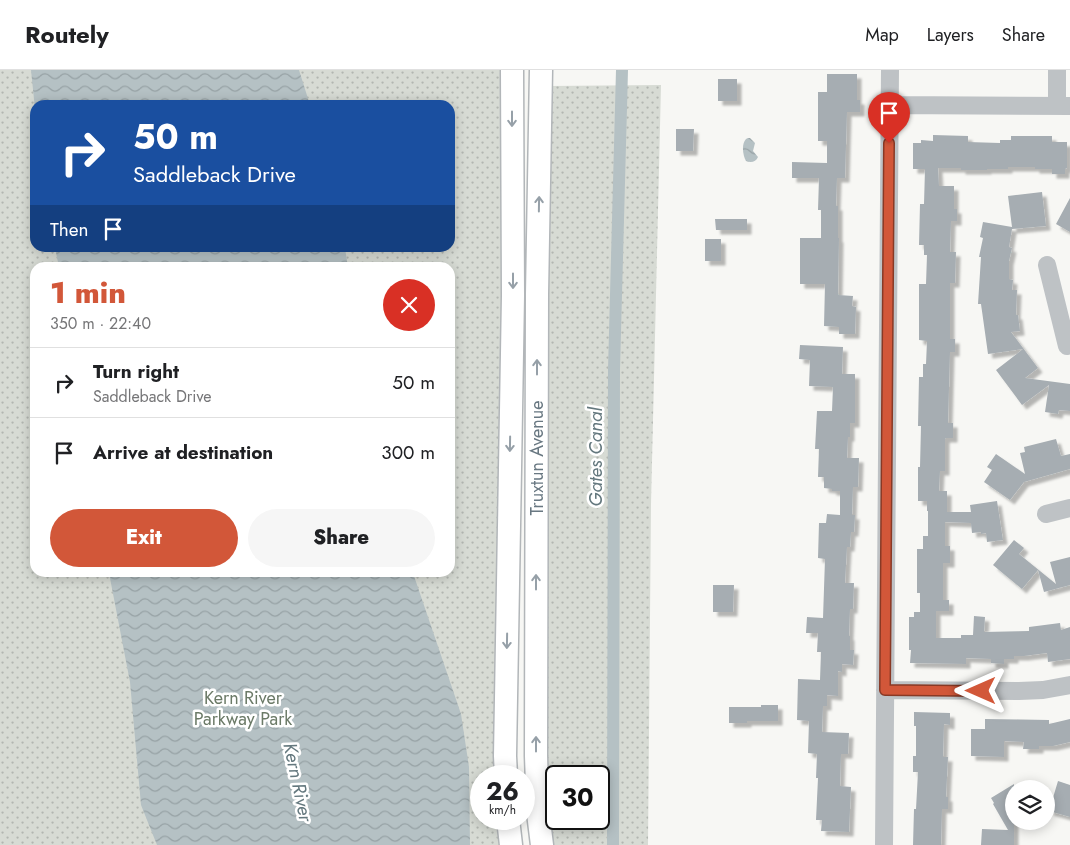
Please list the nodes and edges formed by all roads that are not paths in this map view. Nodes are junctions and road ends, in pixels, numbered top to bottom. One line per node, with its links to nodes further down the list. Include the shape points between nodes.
1 (512, 70): 13 (main road, Truxtun Avenue, one-way to 13, via 513,296)
2 (541, 70): 16 (main road, Truxtun Avenue, one-way to 2, via 536,756)
3 (890, 70): 5 (street)
4 (1057, 70): 6 (street)
5 (890, 105): 6 (street); 12 (street)
6 (1063, 106)
7 (1047, 265): 8 (street, via 1067,346)
8 (1070, 345)
9 (1070, 508): 10 (street)
10 (1046, 514)
11 (1070, 685): 12 (street, via 1019,691)
12 (885, 690): 17 (street)
13 (506, 765)
14 (509, 830): 15 (main road)
15 (511, 845)
16 (542, 845)
17 (884, 845)

